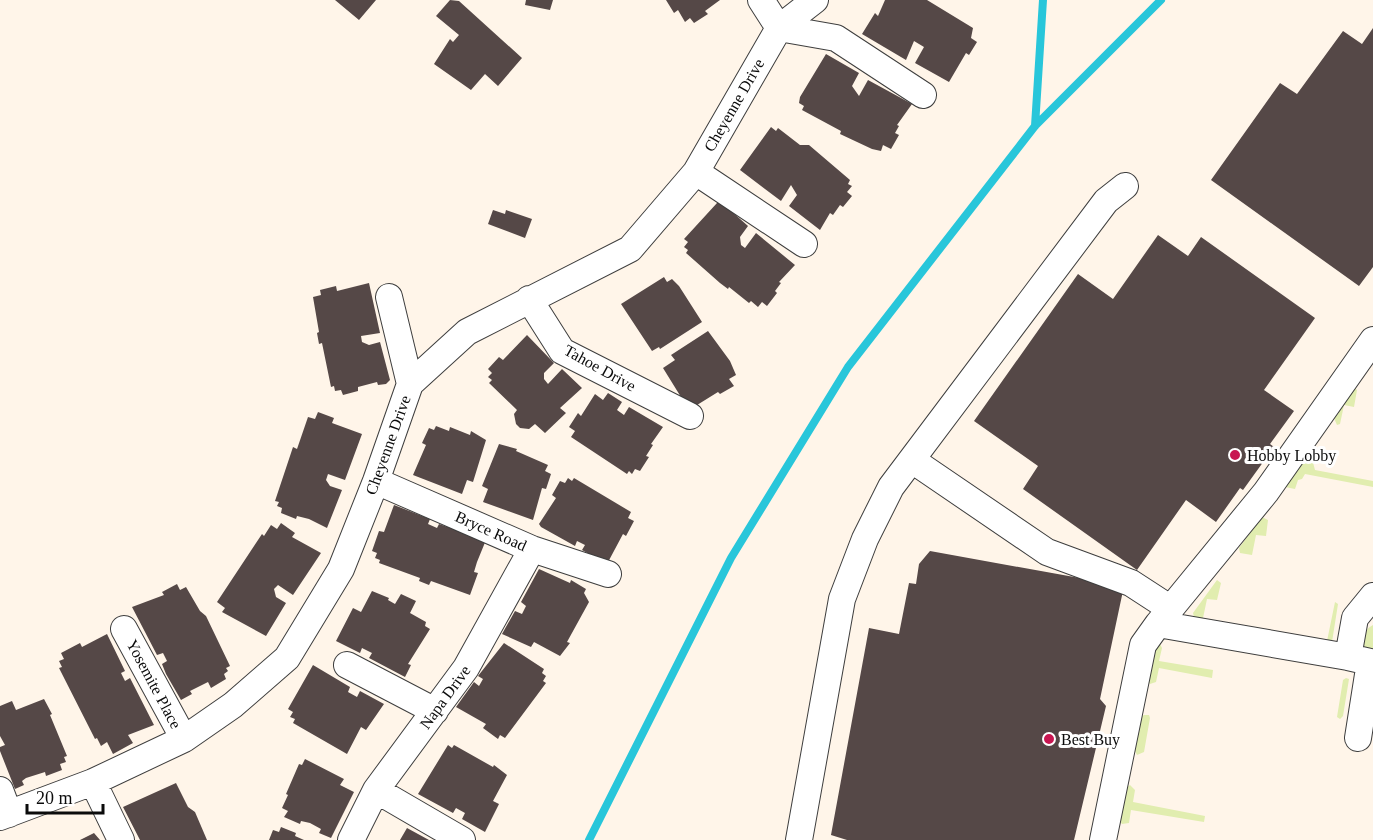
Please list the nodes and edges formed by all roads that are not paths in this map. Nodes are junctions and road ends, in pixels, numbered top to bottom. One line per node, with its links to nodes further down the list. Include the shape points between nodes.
1 (761, 0): 3 (street)
2 (815, 0): 3 (street, Cheyenne Drive)
3 (779, 28): 4 (street, via 836,38); 5 (street, Cheyenne Drive)
4 (923, 95)
5 (696, 172): 7 (street); 9 (street, Cheyenne Drive, via 630,249)
6 (1125, 186): 13 (street, via 1106,201)
7 (804, 244)
8 (389, 297): 11 (street)
9 (529, 299): 11 (street, Cheyenne Drive, via 467,332); 12 (street, Tahoe Drive, via 562,351)
10 (1373, 340): 18 (street, via 1266,492)
11 (410, 384): 14 (street, Cheyenne Drive)
12 (690, 416)
13 (912, 460): 18 (street, via 1047,552 1131,583); 32 (street, via 891,487 842,599)
14 (376, 481): 15 (street, Bryce Road); 24 (street, Cheyenne Drive, via 340,569 287,658 233,705)
15 (532, 549): 16 (street, Bryce Road); 22 (street, Napa Drive, via 466,668)
16 (608, 574)
17 (1371, 600): 20 (street, via 1355,618)
18 (1164, 616): 20 (street); 33 (street, via 1143,645)
19 (124, 629): 24 (street, Yosemite Place)
20 (1364, 659): 23 (street)
21 (347, 665): 22 (street)
22 (435, 711): 27 (street, Napa Drive)
23 (1358, 738)
24 (184, 740): 25 (street, Cheyenne Drive)
25 (93, 782): 28 (street, Cheyenne Drive); 29 (street)
26 (0, 790): 28 (street)
27 (376, 790): 30 (street, Napa Drive); 31 (street)
28 (4, 815)
29 (121, 840)
30 (351, 840)
31 (462, 840)
32 (799, 840)
33 (1103, 840)

